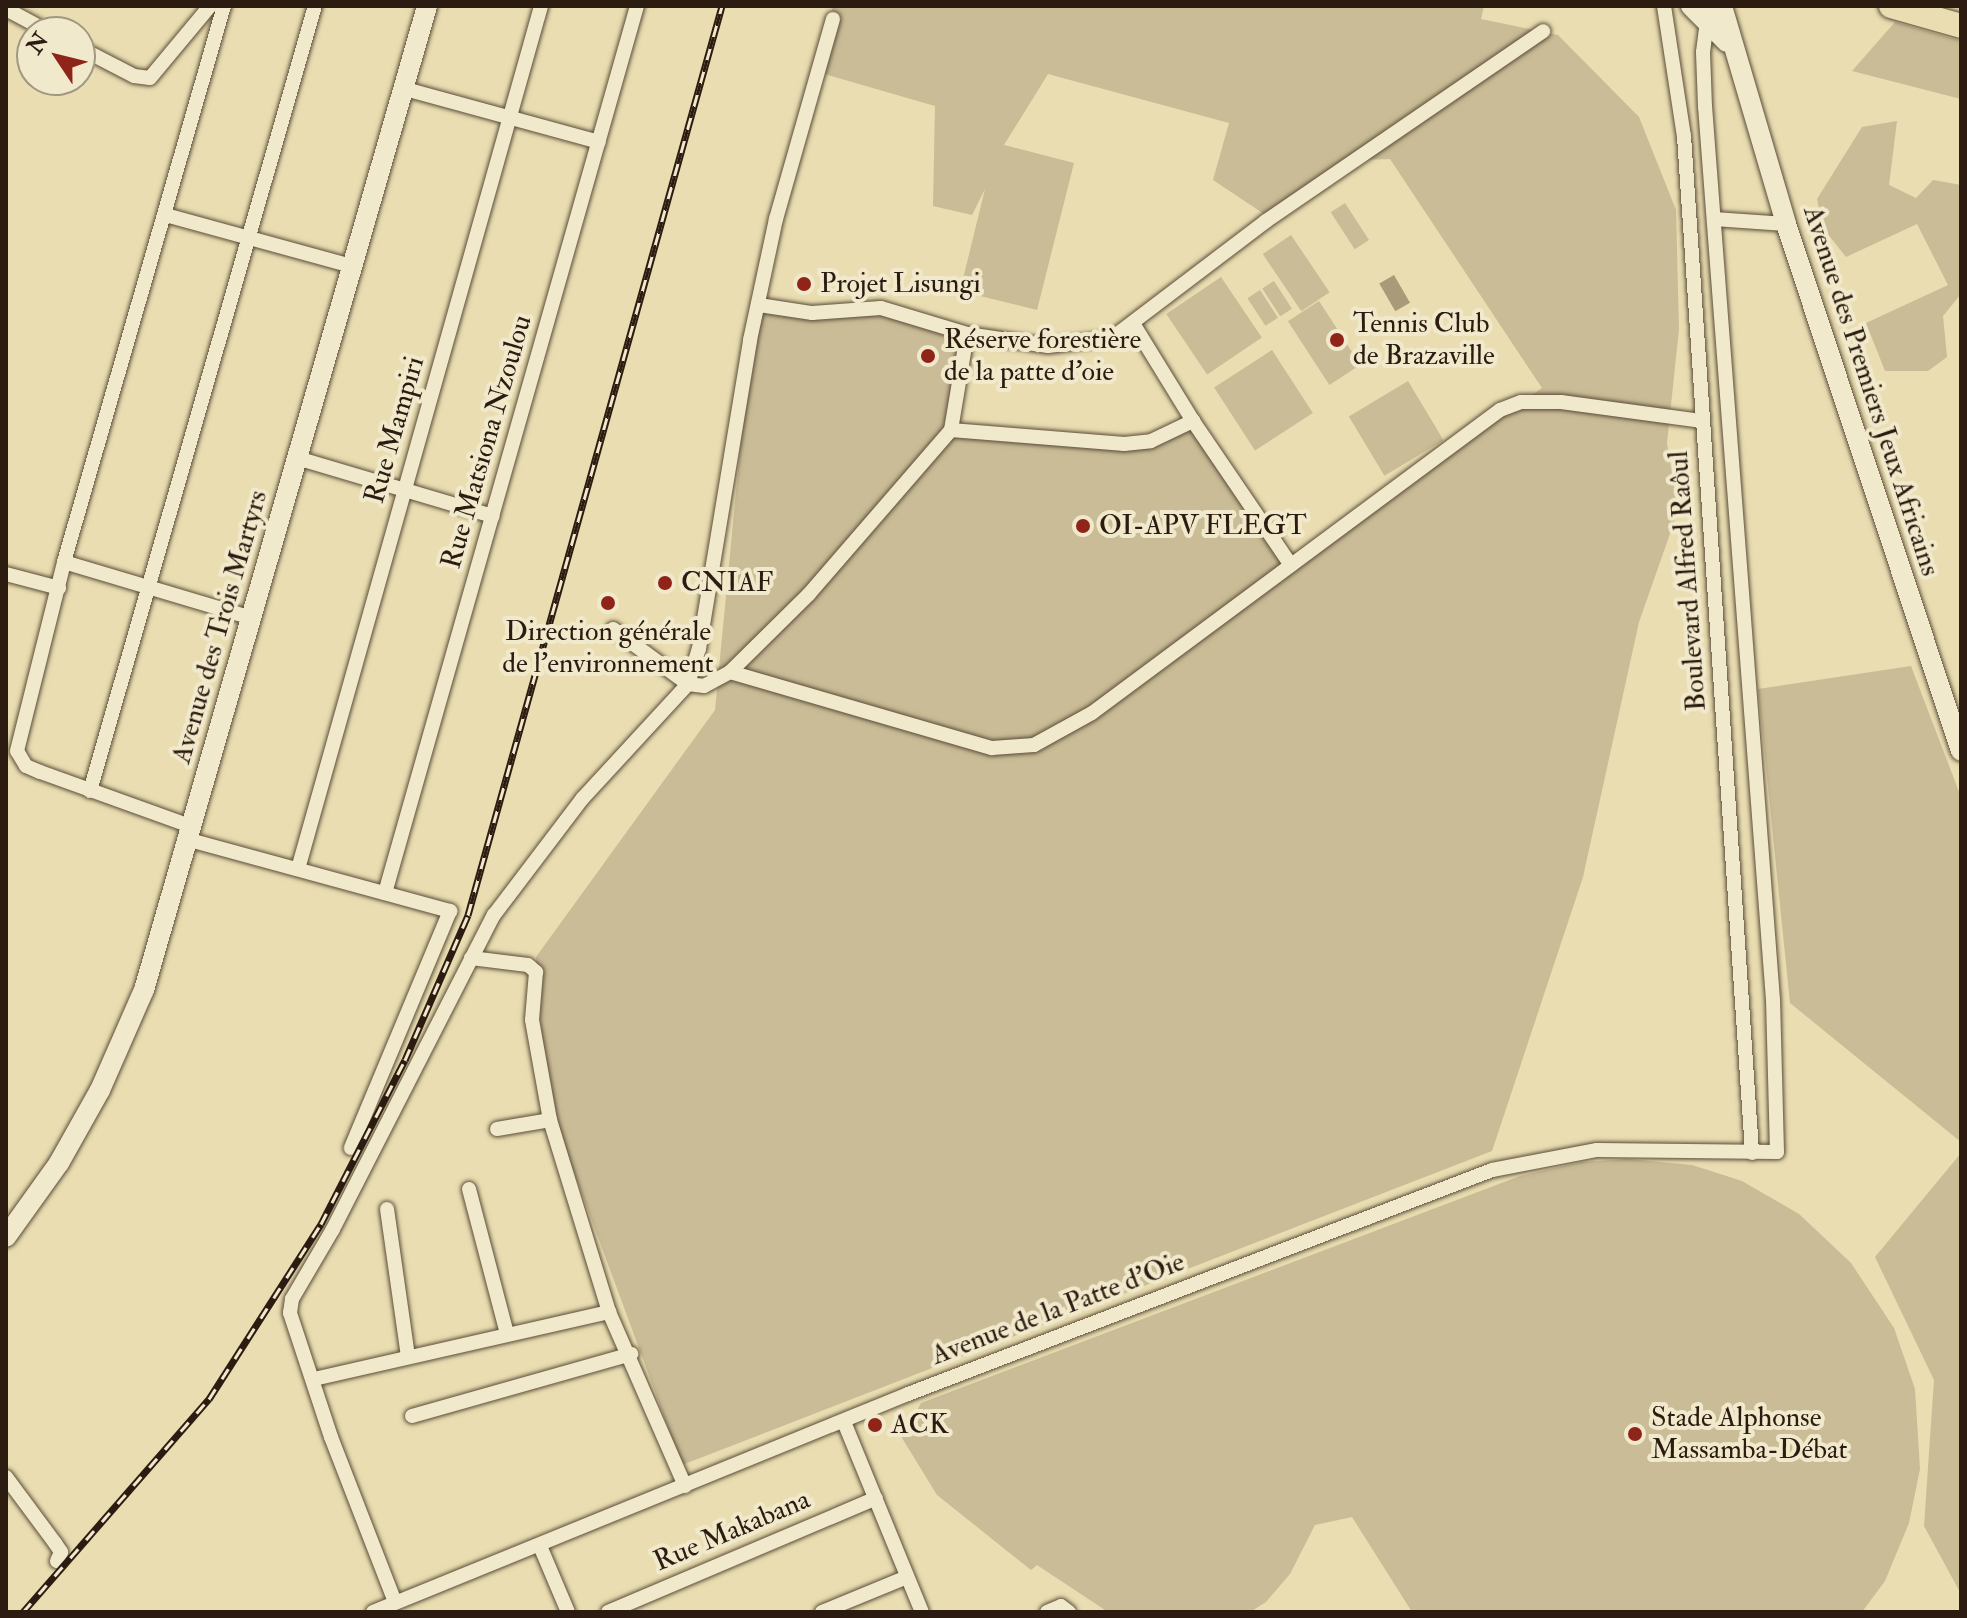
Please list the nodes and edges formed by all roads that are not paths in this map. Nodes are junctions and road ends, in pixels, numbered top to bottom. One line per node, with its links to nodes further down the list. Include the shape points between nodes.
1 (210, 6): 13 (street, via 150,78 134,76)
2 (224, 6): 17 (street)
3 (315, 6): 20 (street)
4 (427, 6): 14 (main road, Avenue des Trois Martyrs)
5 (541, 6): 15 (street, Rue Mampiri)
6 (637, 6): 16 (street, Rue Matsiona Nzoulou)
7 (1664, 6): 26 (street, Boulevard Alfred Raôul, via 1683,124)
8 (1891, 6): 11 (main road)
9 (1707, 9): 18 (street, Boulevard Alfred Raôul, via 1703,52); 19 (main road, Avenue des Premiers Jeux Africains, via 1733,48)
10 (833, 19): 22 (street)
11 (1961, 26)
12 (1543, 31): 23 (street, via 1266,221)
13 (96, 56)
14 (402, 88): 15 (street); 21 (main road, Avenue des Trois Martyrs)
15 (512, 119): 16 (street); 29 (street, Rue Mampiri)
16 (599, 142): 30 (street, Rue Matsiona Nzoulou)
17 (166, 215): 20 (street); 31 (street)
18 (1714, 219): 19 (street); 49 (street, Boulevard Alfred Raôul, via 1773,1000)
19 (1786, 224): 40 (main road, Avenue des Premiers Jeux Africains)
20 (250, 239): 21 (street); 35 (street)
21 (351, 266): 28 (main road, Avenue des Trois Martyrs)
22 (759, 305): 24 (street, via 812,313 881,308); 39 (street, via 699,649)
23 (1134, 325): 24 (street, via 1112,338 1073,346); 25 (street)
24 (967, 334): 27 (street)
25 (1193, 421): 27 (street, via 1151,441 1124,444); 32 (street)
26 (1701, 421): 32 (street, via 1561,402 1521,402 1500,410); 51 (street, Boulevard Alfred Raôul)
27 (951, 430): 38 (street, via 809,594)
28 (297, 458): 29 (street); 36 (main road, Avenue des Trois Martyrs)
29 (405, 491): 30 (street); 44 (street, Rue Mampiri)
30 (493, 516): 45 (street, Rue Matsiona Nzoulou)
31 (64, 562): 34 (street); 35 (street)
32 (1291, 565): 38 (street, via 1066,732 1014,750)
33 (6, 574): 34 (street)
34 (59, 588): 41 (street)
35 (149, 588): 36 (street); 42 (street)
36 (252, 618): 43 (main road, Avenue des Trois Martyrs)
37 (613, 629): 39 (street)
38 (730, 672): 39 (street, via 704,686)
39 (688, 684): 46 (street, via 582,799 494,915)
40 (1961, 751)
41 (12, 756): 42 (street)
42 (90, 791): 43 (street)
43 (192, 834): 44 (street); 54 (main road, Avenue des Trois Martyrs, via 128,1033 59,1163)
44 (298, 869): 45 (street)
45 (385, 893): 50 (street, via 448,908 451,915)
46 (471, 958): 47 (street, via 535,969 532,1020); 59 (street, via 292,1299 290,1313)
47 (550, 1120): 48 (street); 55 (street)
48 (497, 1129)
49 (1777, 1147): 51 (street, Avenue de la Patte d'Oie, via 1772,1155)
50 (351, 1148)
51 (1752, 1153): 61 (street, Avenue de la Patte d'Oie, via 1597,1150 1492,1170)
52 (469, 1189): 56 (street)
53 (387, 1209): 58 (street)
54 (6, 1237)
55 (609, 1312): 56 (street); 57 (street)
56 (507, 1334): 58 (street)
57 (631, 1354): 60 (street); 63 (street)
58 (408, 1357): 59 (street)
59 (314, 1379): 68 (street)
60 (412, 1416)
61 (844, 1422): 63 (street, Avenue de la Patte d'Oie); 64 (street)
62 (6, 1477): 66 (street, via 61,1552)
63 (685, 1486): 65 (street, Avenue de la Patte d'Oie)
64 (876, 1498): 67 (street); 71 (street, Rue Makabana)
65 (540, 1546): 68 (street, Avenue de la Patte d'Oie); 70 (street)
66 (57, 1561)
67 (907, 1577): 72 (street); 73 (street)
68 (395, 1602): 69 (street, Avenue de la Patte d'Oie)
69 (373, 1612)
70 (568, 1612)
71 (608, 1612)
72 (822, 1612)
73 (922, 1612)
74 (1047, 1612): 75 (street, via 1061,1606)
75 (1069, 1612)

